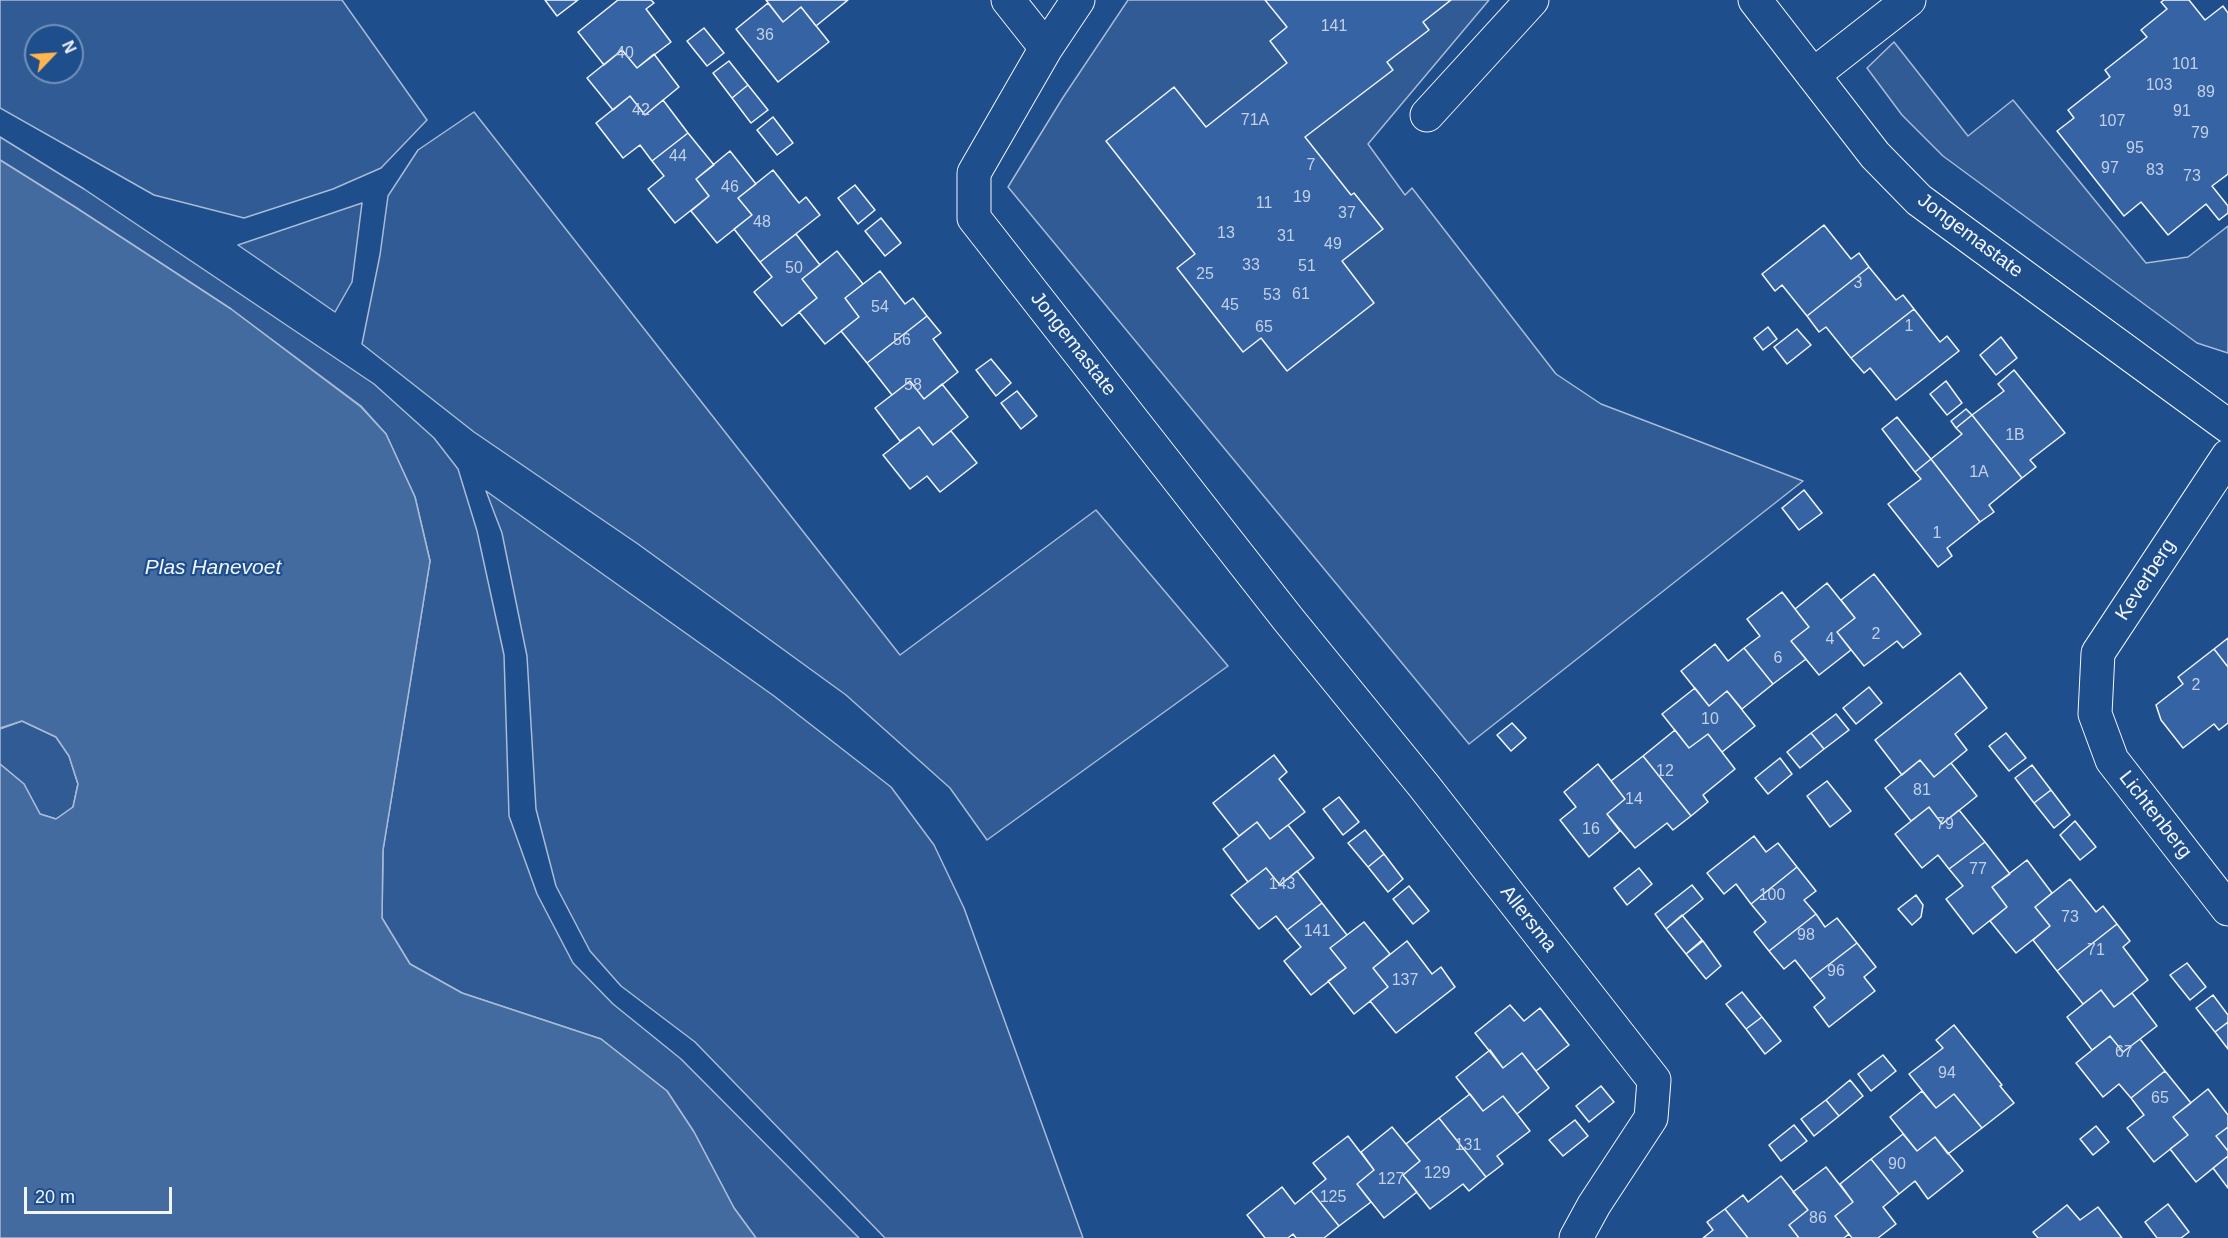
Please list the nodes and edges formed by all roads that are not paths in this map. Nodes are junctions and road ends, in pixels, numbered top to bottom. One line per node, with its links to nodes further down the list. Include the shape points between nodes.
1 (1008, 0): 6 (street)
2 (1078, 0): 6 (street, Jongemastate)
3 (1532, 0): 8 (street)
4 (1755, 0): 7 (street, Jongemastate)
5 (1909, 0): 7 (street)
6 (1046, 48): 11 (street, Jongemastate, via 974,173 974,218)
7 (1813, 75): 9 (street, Jongemastate, via 1875,155 1919,200)
8 (1427, 115)
9 (2228, 426)
10 (2228, 456): 12 (street, Keverberg, via 2098,652)
11 (1288, 619): 14 (street, Allersma, via 1654,1080 1651,1118)
12 (2095, 714): 13 (street, Lichtenberg, via 2112,760)
13 (2228, 909)
14 (1576, 1238)

